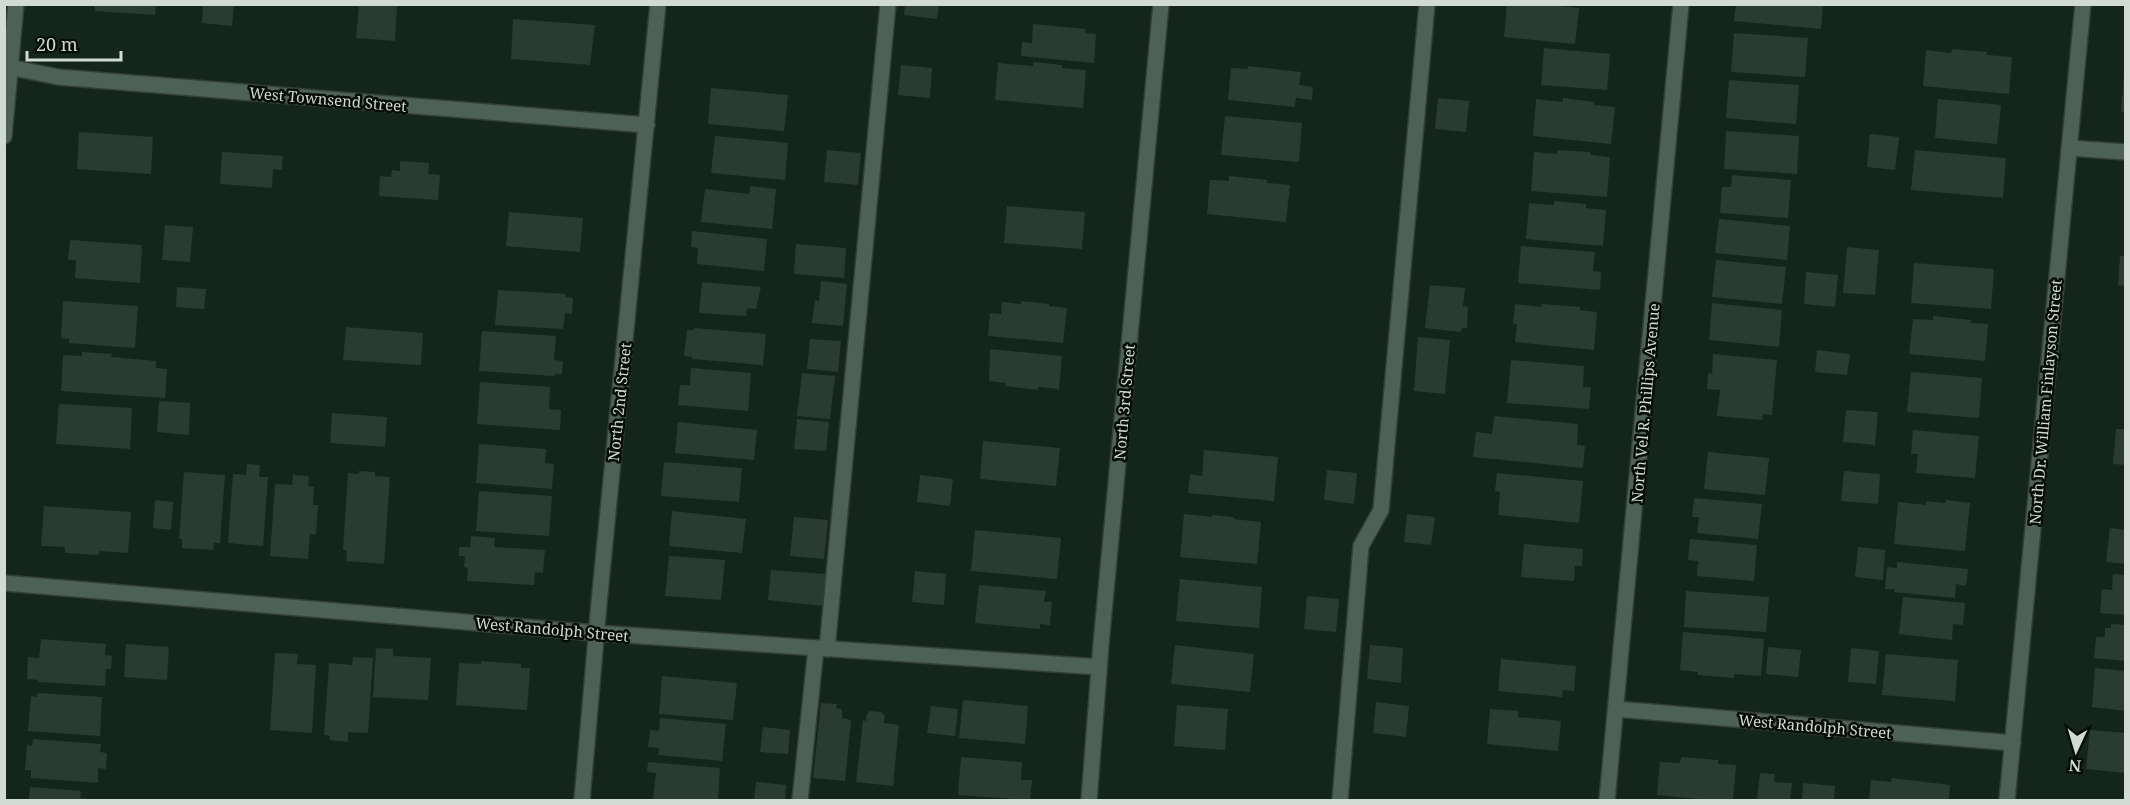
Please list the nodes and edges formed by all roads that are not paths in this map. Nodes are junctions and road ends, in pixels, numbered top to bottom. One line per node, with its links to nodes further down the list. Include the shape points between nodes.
1 (16, 4): 8 (street)
2 (658, 4): 9 (street, North 2nd Street)
3 (888, 4): 15 (street)
4 (1161, 4): 16 (street, North 3rd Street)
5 (1427, 4): 22 (street, via 1381,510 1361,546)
6 (1681, 4): 17 (street, North Vel R. Phillips Avenue)
7 (2083, 4): 11 (street, North Dr. William Finlayson Street)
8 (8, 66): 9 (street, West Townsend Street, via 58,77); 10 (street)
9 (647, 125): 14 (street, North 2nd Street)
10 (4, 136)
11 (2069, 148): 12 (street); 18 (street, North Dr. William Finlayson Street)
12 (2126, 152)
13 (4, 583): 14 (street, West Randolph Street)
14 (596, 633): 15 (street, West Randolph Street); 19 (street, North 2nd Street)
15 (822, 648): 16 (street, West Randolph Street); 20 (street)
16 (1099, 667): 21 (street, North 3rd Street)
17 (1616, 709): 18 (street, West Randolph Street); 23 (street, North Vel R. Phillips Avenue)
18 (2013, 743): 24 (street, North Dr. William Finlayson Street)
19 (582, 801)
20 (800, 801)
21 (1089, 801)
22 (1340, 801)
23 (1607, 801)
24 (2007, 801)

